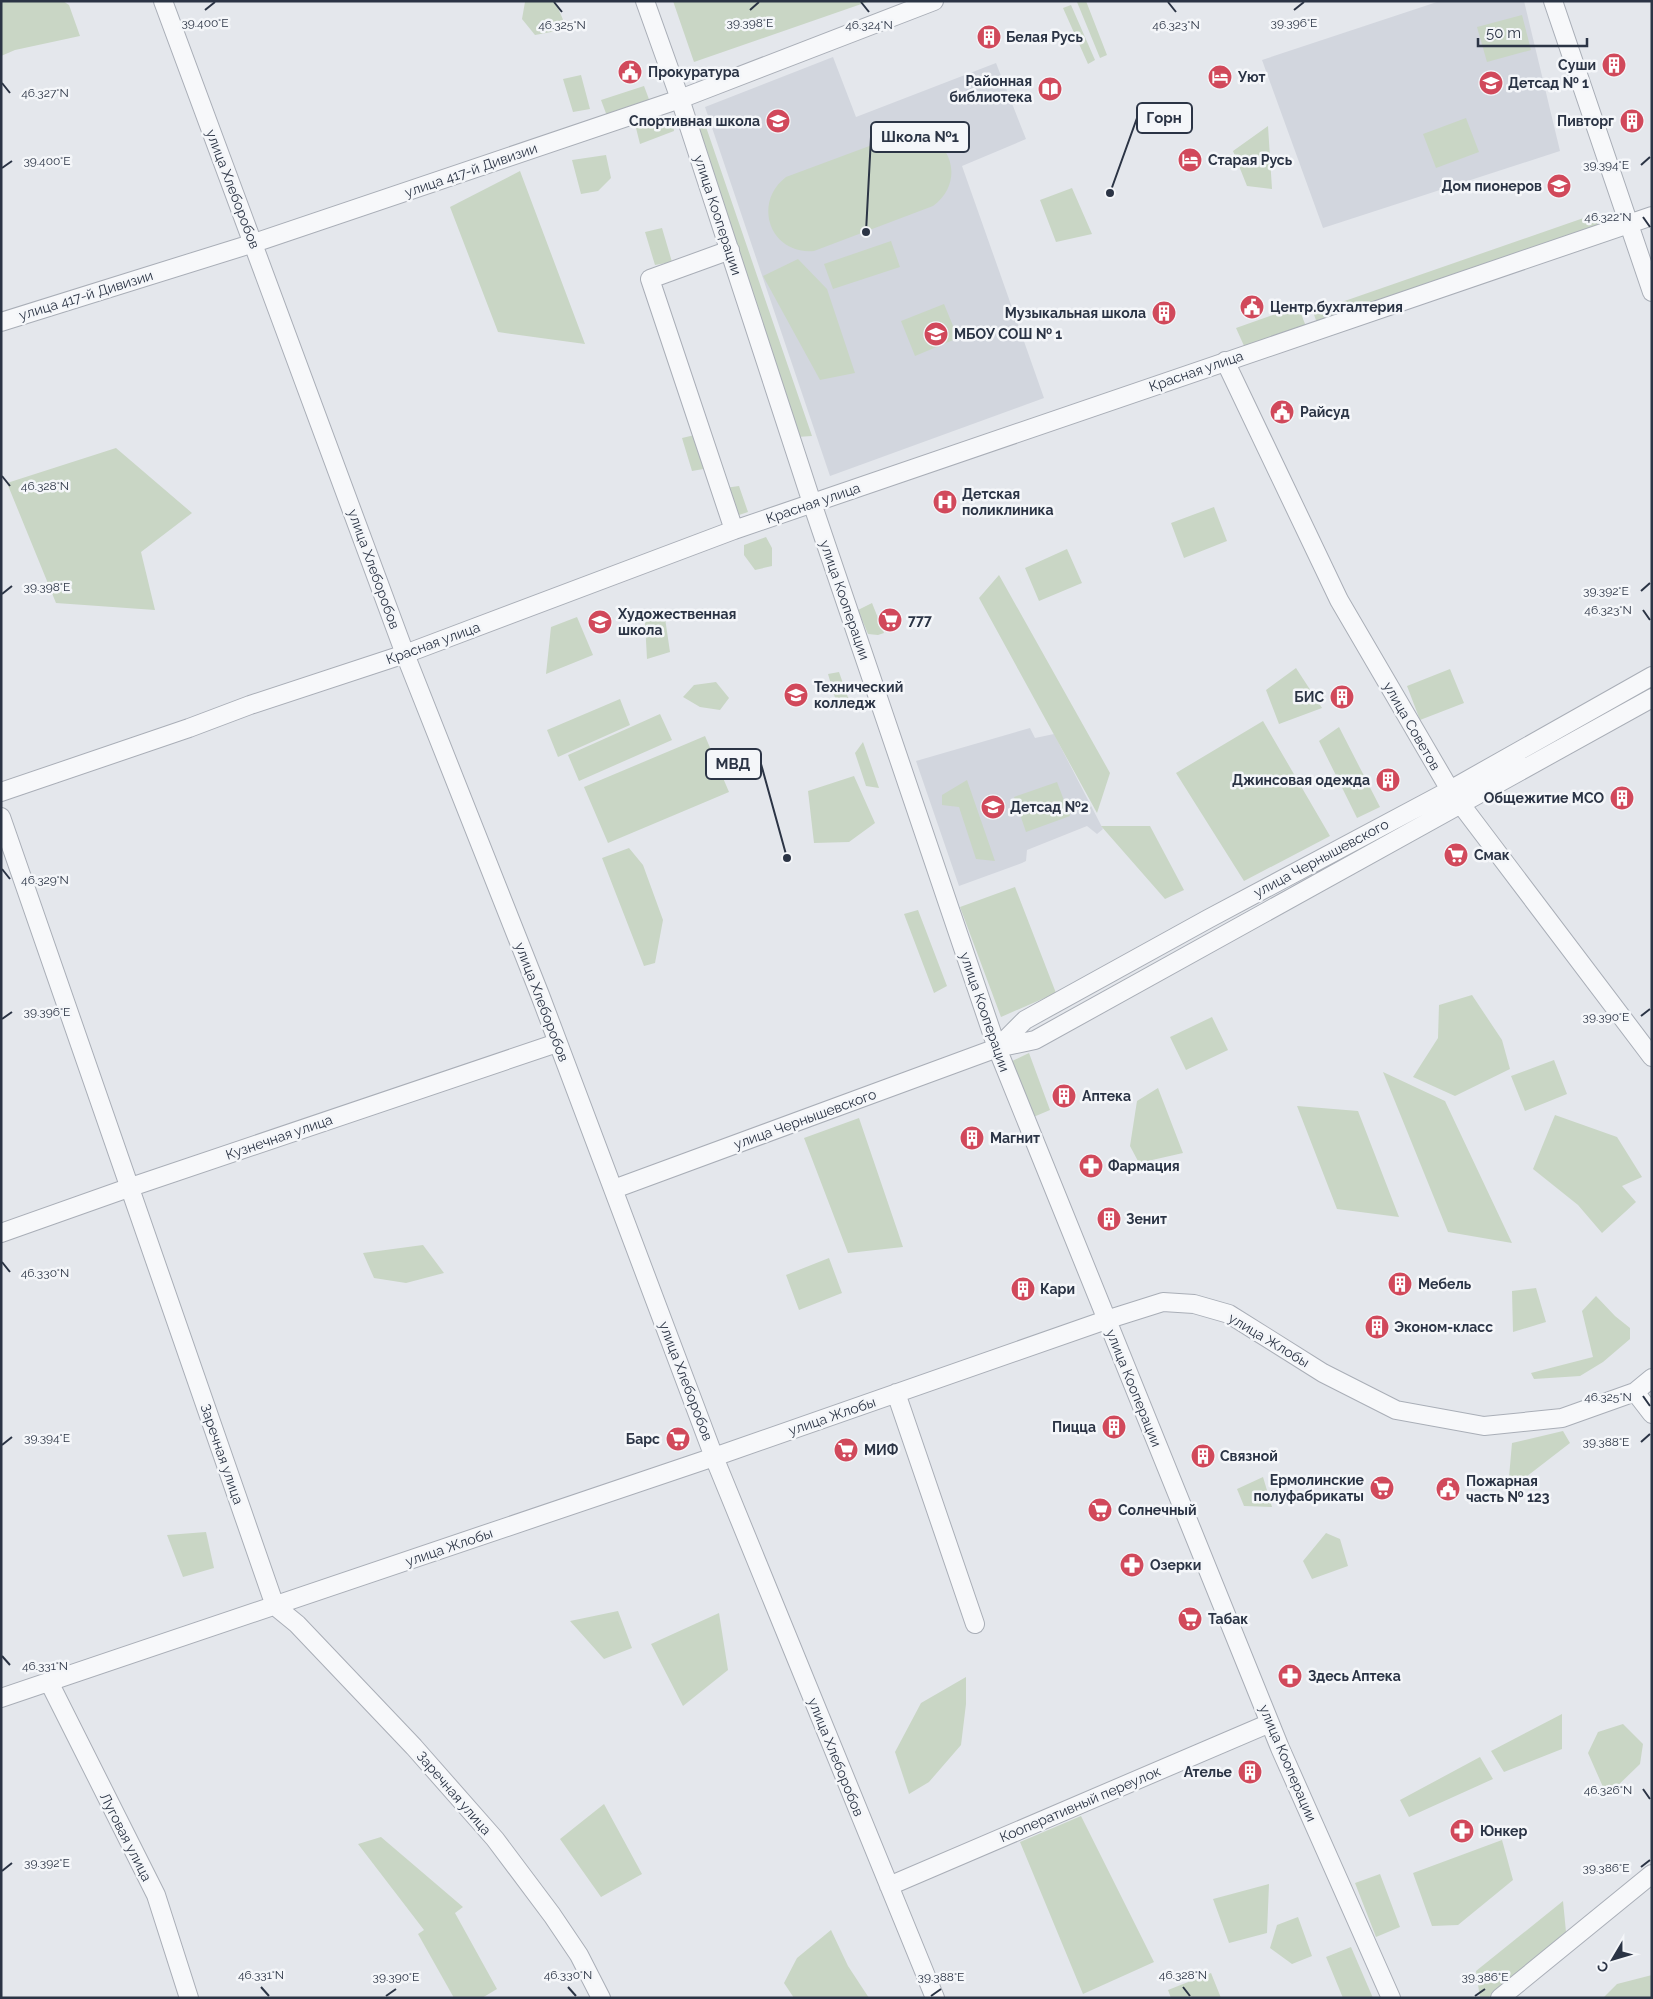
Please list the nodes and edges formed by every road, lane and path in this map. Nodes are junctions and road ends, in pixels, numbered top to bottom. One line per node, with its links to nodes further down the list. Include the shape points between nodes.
1 (162, 1): 8 (street, улица Хлеборобов)
2 (645, 1): 5 (street, улица Кооперации)
3 (934, 1): 5 (street, улица 417-й Дивизии)
4 (1553, 1): 7 (street)
5 (680, 99): 8 (street, улица 417-й Дивизии); 9 (street, улица Кооперации)
6 (1652, 216): 7 (street, Красная улица)
7 (1629, 224): 10 (street); 12 (street, Красная улица)
8 (254, 243): 11 (street, улица 417-й Дивизии); 15 (street, улица Хлеборобов)
9 (730, 250): 13 (street, улица Кооперации); 14 (street, via 650,279)
10 (1652, 292)
11 (1, 322)
12 (1225, 362): 13 (street, Красная улица); 18 (street, улица Советов, via 1340,600)
13 (812, 503): 14 (street, Красная улица); 23 (street, улица Кооперации)
14 (734, 530): 15 (street, Красная улица)
15 (405, 654): 19 (street, Красная улица); 22 (street, улица Хлеборобов)
16 (1652, 676): 18 (street, улица Чернышевского)
17 (1652, 698): 20 (street, улица Чернышевского)
18 (1450, 790): 20 (street, улица Советов); 23 (street, улица Чернышевского, via 1025,1020)
19 (1, 792)
20 (1461, 805): 23 (street, улица Чернышевского, via 1035,1040); 24 (street, улица Советов)
21 (1, 817): 25 (street, Заречная улица)
22 (557, 1042): 25 (street, Кузнечная улица); 26 (street, улица Хлеборобов)
23 (997, 1048): 26 (street, улица Чернышевского); 28 (street, улица Кооперации)
24 (1652, 1057)
25 (131, 1187): 27 (street, Кузнечная улица); 34 (street, Заречная улица)
26 (614, 1189): 33 (street, улица Хлеборобов)
27 (1, 1233)
28 (1106, 1320): 30 (street, улица Жлобы, via 1162,1302 1229,1314 1323,1373 1396,1410 1484,1426 1562,1418); 31 (street, улица Жлобы); 38 (street, улица Кооперации)
29 (1652, 1378): 30 (street, улица Жлобы)
30 (1635, 1392): 32 (street)
31 (896, 1393): 33 (street, улица Жлобы); 35 (street)
32 (1652, 1414)
33 (714, 1457): 34 (street, улица Жлобы); 40 (street, улица Хлеборобов)
34 (275, 1606): 36 (street, улица Жлобы); 42 (street, Заречная улица, via 297,1624 414,1747 495,1839 580,1955)
35 (976, 1624)
36 (49, 1682): 37 (street, улица Жлобы); 41 (street, Луговая улица, via 156,1895)
37 (1, 1698)
38 (1270, 1722): 40 (street, Кооперативный переулок); 44 (street, улица Кооперации)
39 (1652, 1874): 45 (street)
40 (889, 1886): 43 (street, улица Хлеборобов)
41 (189, 1998)
42 (601, 1998)
43 (935, 1998)
44 (1391, 1998)
45 (1500, 1998)

